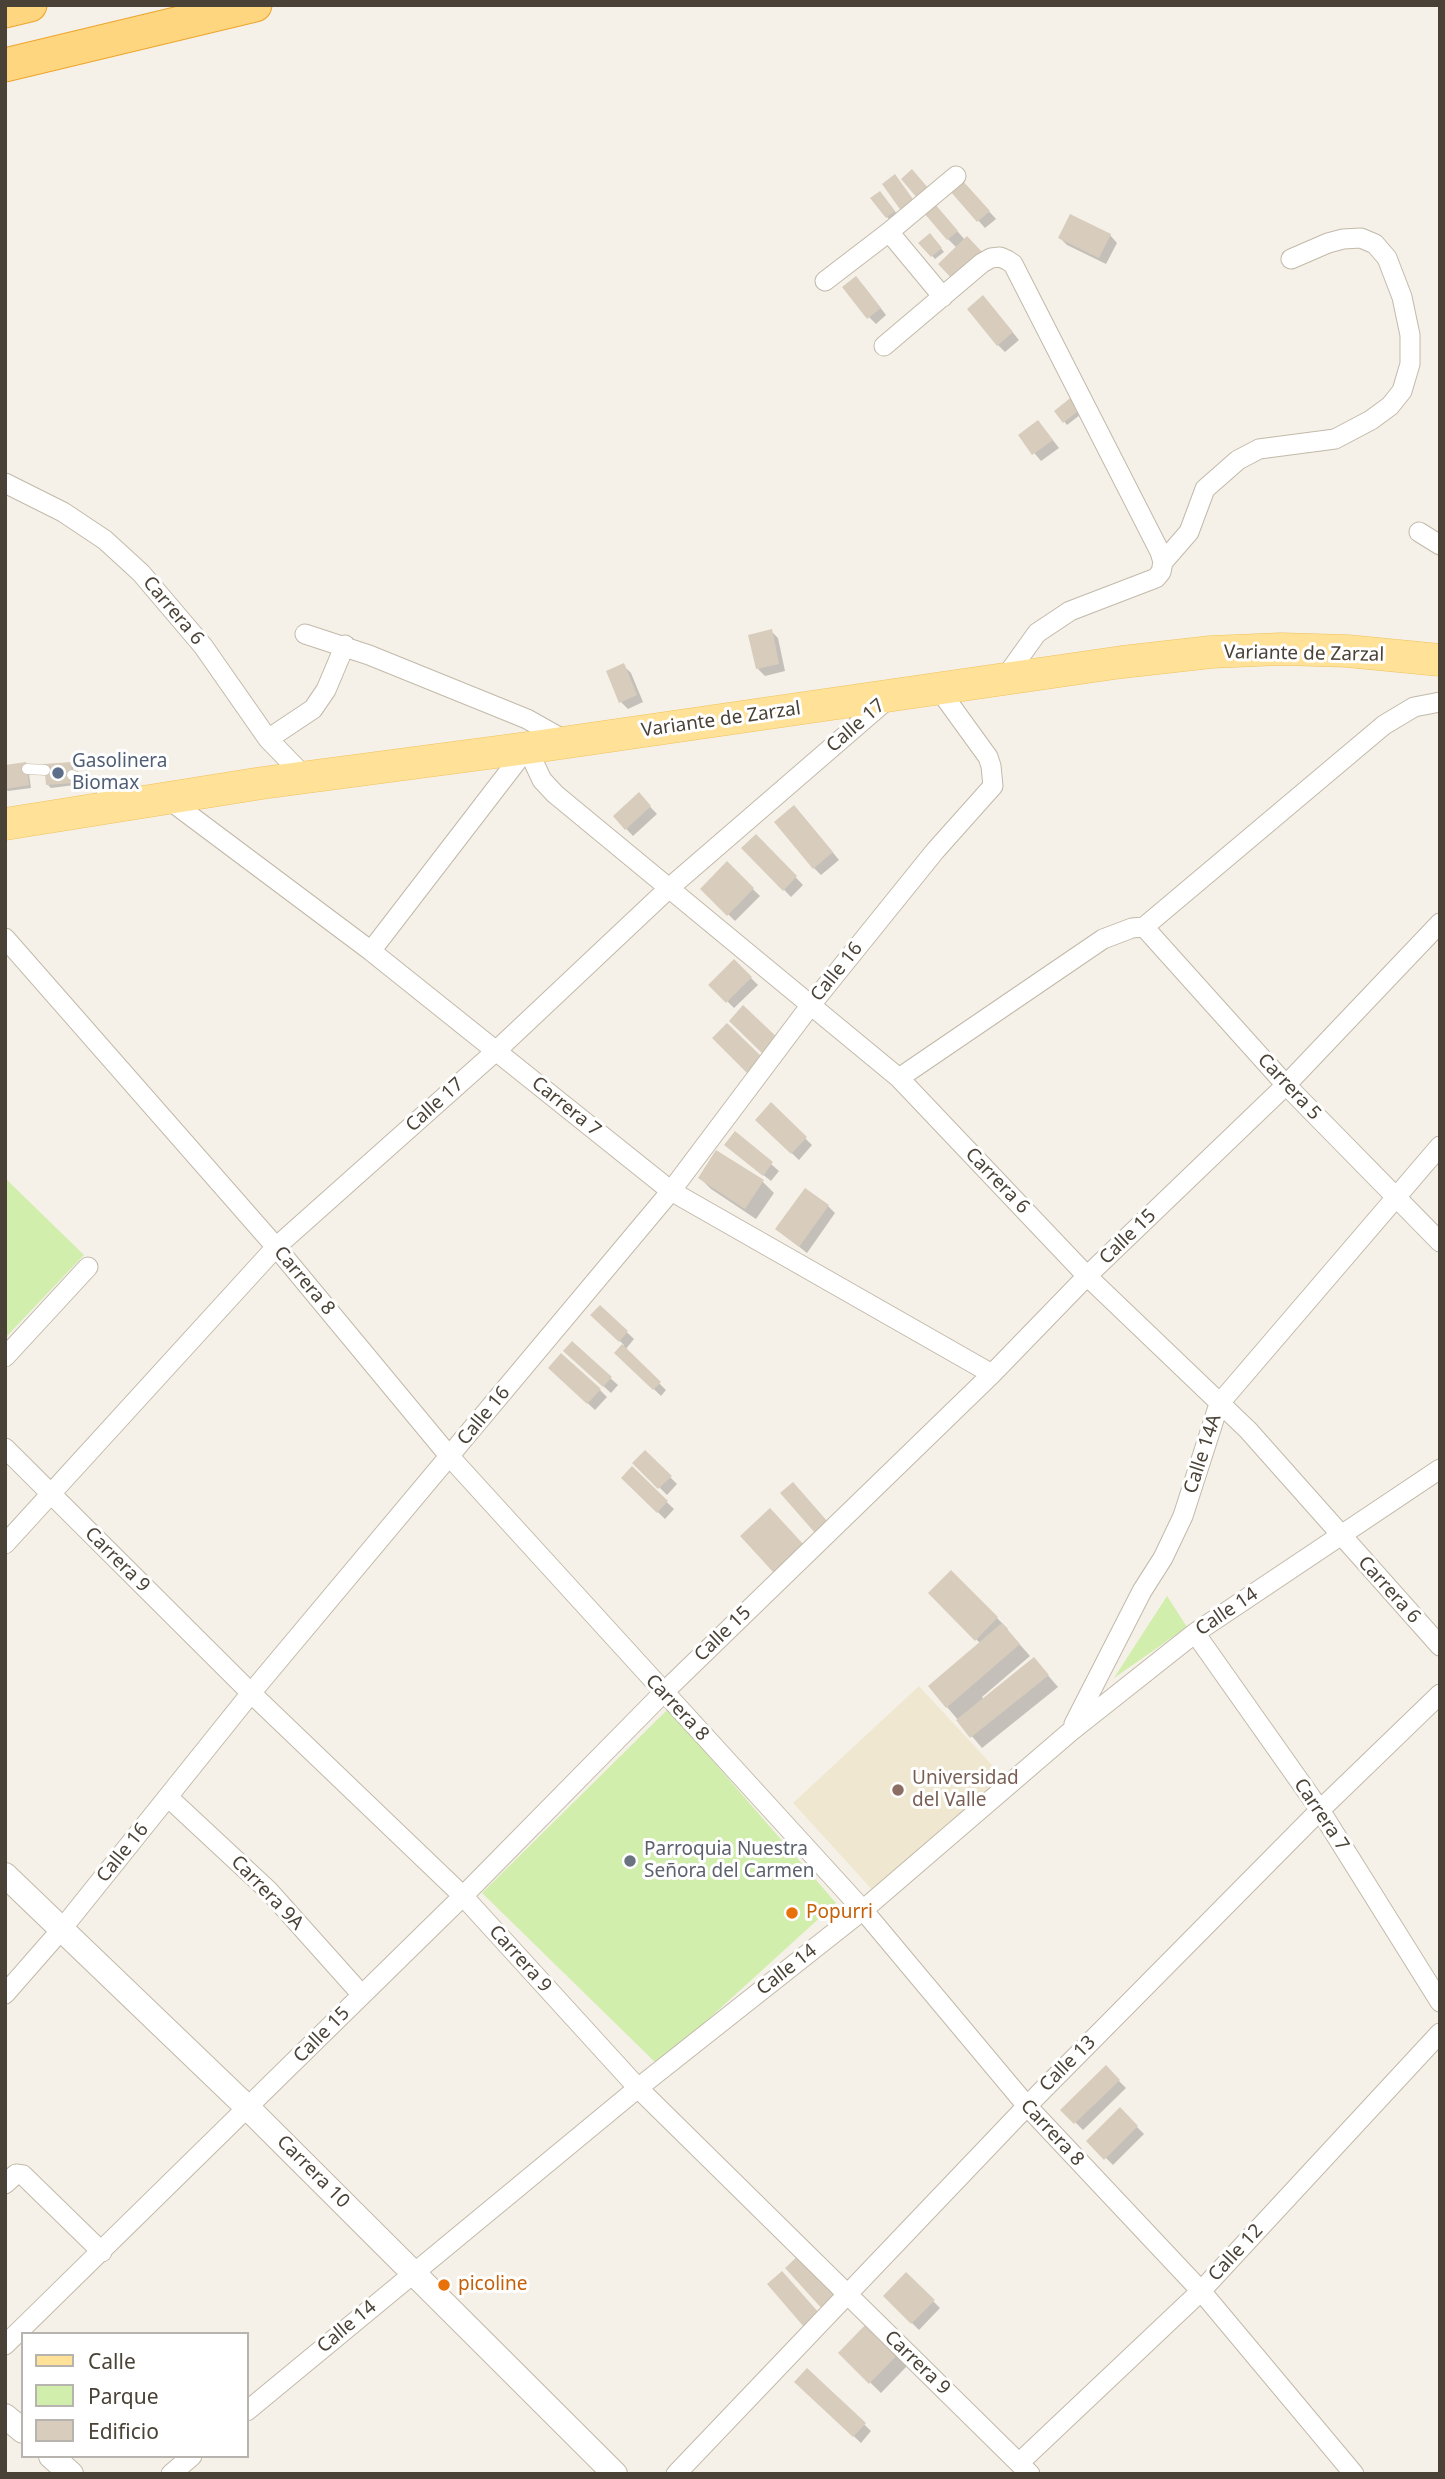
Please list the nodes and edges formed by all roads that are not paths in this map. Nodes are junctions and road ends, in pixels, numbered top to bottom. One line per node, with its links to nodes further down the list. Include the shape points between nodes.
1 (30, 5): 3 (highway)
2 (255, 5): 4 (highway)
3 (5, 11)
4 (5, 65)
5 (956, 177): 6 (street)
6 (889, 232): 8 (street); 9 (street)
7 (1291, 259): 14 (street, via 1328,243 1361,238 1375,244 1387,258 1410,335 1410,364 1402,391 1371,420 1335,439 1259,449 1238,460 1205,489 1189,531)
8 (825, 281)
9 (943, 297): 10 (street); 14 (street, via 991,258 1013,264)
10 (884, 346)
11 (5, 484): 22 (street, Carrera 6, via 63,512 105,540 141,573 204,646)
12 (1419, 532): 13 (street)
13 (1440, 545)
14 (1163, 562): 18 (street, via 1156,578 1070,611 1037,633)
15 (305, 634): 16 (street)
16 (345, 645): 22 (street, via 313,709); 23 (street, via 527,719)
17 (1440, 660): 18 (main road, Variante de Zarzal, via 1281,649 1211,652)
18 (1004, 679): 19 (main road, Variante de Zarzal)
19 (938, 688): 20 (main road, Variante de Zarzal); 37 (street, Calle 16, via 988,757 993,786)
20 (892, 695): 23 (main road, Variante de Zarzal); 32 (street, Calle 17)
21 (1440, 702): 34 (street, via 1414,707 1384,725)
22 (268, 739): 28 (street, Carrera 6)
23 (567, 742): 24 (main road, Variante de Zarzal)
24 (527, 748): 28 (main road, Variante de Zarzal); 32 (street, Carrera 6, via 542,780 555,794); 36 (street)
25 (27, 769): 26 (lane)
26 (45, 770)
27 (72, 775): 30 (lane)
28 (304, 777): 29 (main road, Variante de Zarzal)
29 (167, 799): 30 (main road, Variante de Zarzal); 36 (street, Carrera 7)
30 (122, 806): 31 (main road, Variante de Zarzal)
31 (5, 824)
32 (668, 889): 37 (street, Carrera 6); 38 (street, Calle 17)
33 (1440, 923): 40 (street, Calle 15)
34 (1144, 927): 39 (street, via 1103,939); 40 (street, Carrera 5)
35 (5, 938): 45 (street, Carrera 8)
36 (372, 951): 38 (street, Carrera 7)
37 (810, 1006): 39 (street, Carrera 6); 42 (street, Calle 16)
38 (496, 1051): 42 (street, Carrera 7); 45 (street, Calle 17)
39 (899, 1078): 47 (street, Carrera 6)
40 (1286, 1085): 43 (street, Carrera 5); 47 (street, Calle 15)
41 (1440, 1146): 43 (street, Calle 14A)
42 (671, 1191): 49 (street, Carrera 7); 52 (street, Calle 16)
43 (1398, 1198): 44 (street, Carrera 5); 50 (street, Calle 14A)
44 (1440, 1242)
45 (276, 1247): 52 (street, Carrera 8); 54 (street, Calle 17)
46 (88, 1267): 48 (street)
47 (1087, 1276): 49 (street, Calle 15); 50 (street, Carrera 6)
48 (5, 1357)
49 (992, 1374): 60 (street, Calle 15)
50 (1219, 1404): 55 (street, Carrera 6, via 1248,1430); 62 (street, Calle 14A, via 1183,1516)
51 (5, 1448): 54 (street, Carrera 9)
52 (450, 1457): 59 (street, Calle 16); 60 (street, Carrera 8)
53 (1440, 1469): 55 (street, Calle 14)
54 (51, 1495): 56 (street, Calle 17); 59 (street, Carrera 9)
55 (1340, 1536): 57 (street, Calle 14); 58 (street, Carrera 6)
56 (5, 1544)
57 (1195, 1633): 62 (street, Calle 14); 64 (street, Carrera 7)
58 (1440, 1646)
59 (251, 1693): 63 (street, Calle 16); 66 (street, Carrera 9)
60 (663, 1693): 66 (street, Calle 15); 67 (street, Carrera 8)
61 (1440, 1694): 64 (street, Calle 13)
62 (1070, 1732): 67 (street, Calle 14)
63 (167, 1797): 68 (street, Calle 16); 70 (street, Carrera 9A, via 269,1891)
64 (1320, 1811): 71 (street, Carrera 7); 74 (street, Calle 13)
65 (5, 1875): 68 (street, Carrera 10)
66 (463, 1896): 70 (street, Calle 15); 73 (street, Carrera 9)
67 (863, 1910): 73 (street, Calle 14); 74 (street, Carrera 8)
68 (61, 1930): 69 (street, Calle 16); 75 (street, Carrera 10)
69 (5, 1994)
70 (362, 1995): 75 (street, Calle 15)
71 (1440, 2001)
72 (1440, 2032): 79 (street, Calle 12)
73 (638, 2088): 78 (street, Calle 14); 80 (street, Carrera 9)
74 (1027, 2106): 79 (street, Carrera 8); 80 (street, Calle 13)
75 (249, 2109): 77 (street, Calle 15); 78 (street, Carrera 10)
76 (5, 2184): 77 (street, via 16,2174 23,2175)
77 (102, 2252): 81 (street, Calle 15)
78 (414, 2272): 82 (street, Calle 14); 90 (street, Carrera 10)
79 (1200, 2291): 87 (street, Calle 12); 92 (street, Carrera 8)
80 (845, 2294): 87 (street, Carrera 9); 91 (street, Calle 13)
81 (5, 2345)
82 (248, 2410)
83 (5, 2416): 84 (street)
84 (21, 2429)
85 (53, 2458): 88 (street)
86 (190, 2458): 89 (street)
87 (1025, 2468)
88 (71, 2474)
89 (172, 2474)
90 (615, 2474)
91 (676, 2474)
92 (1354, 2474)

